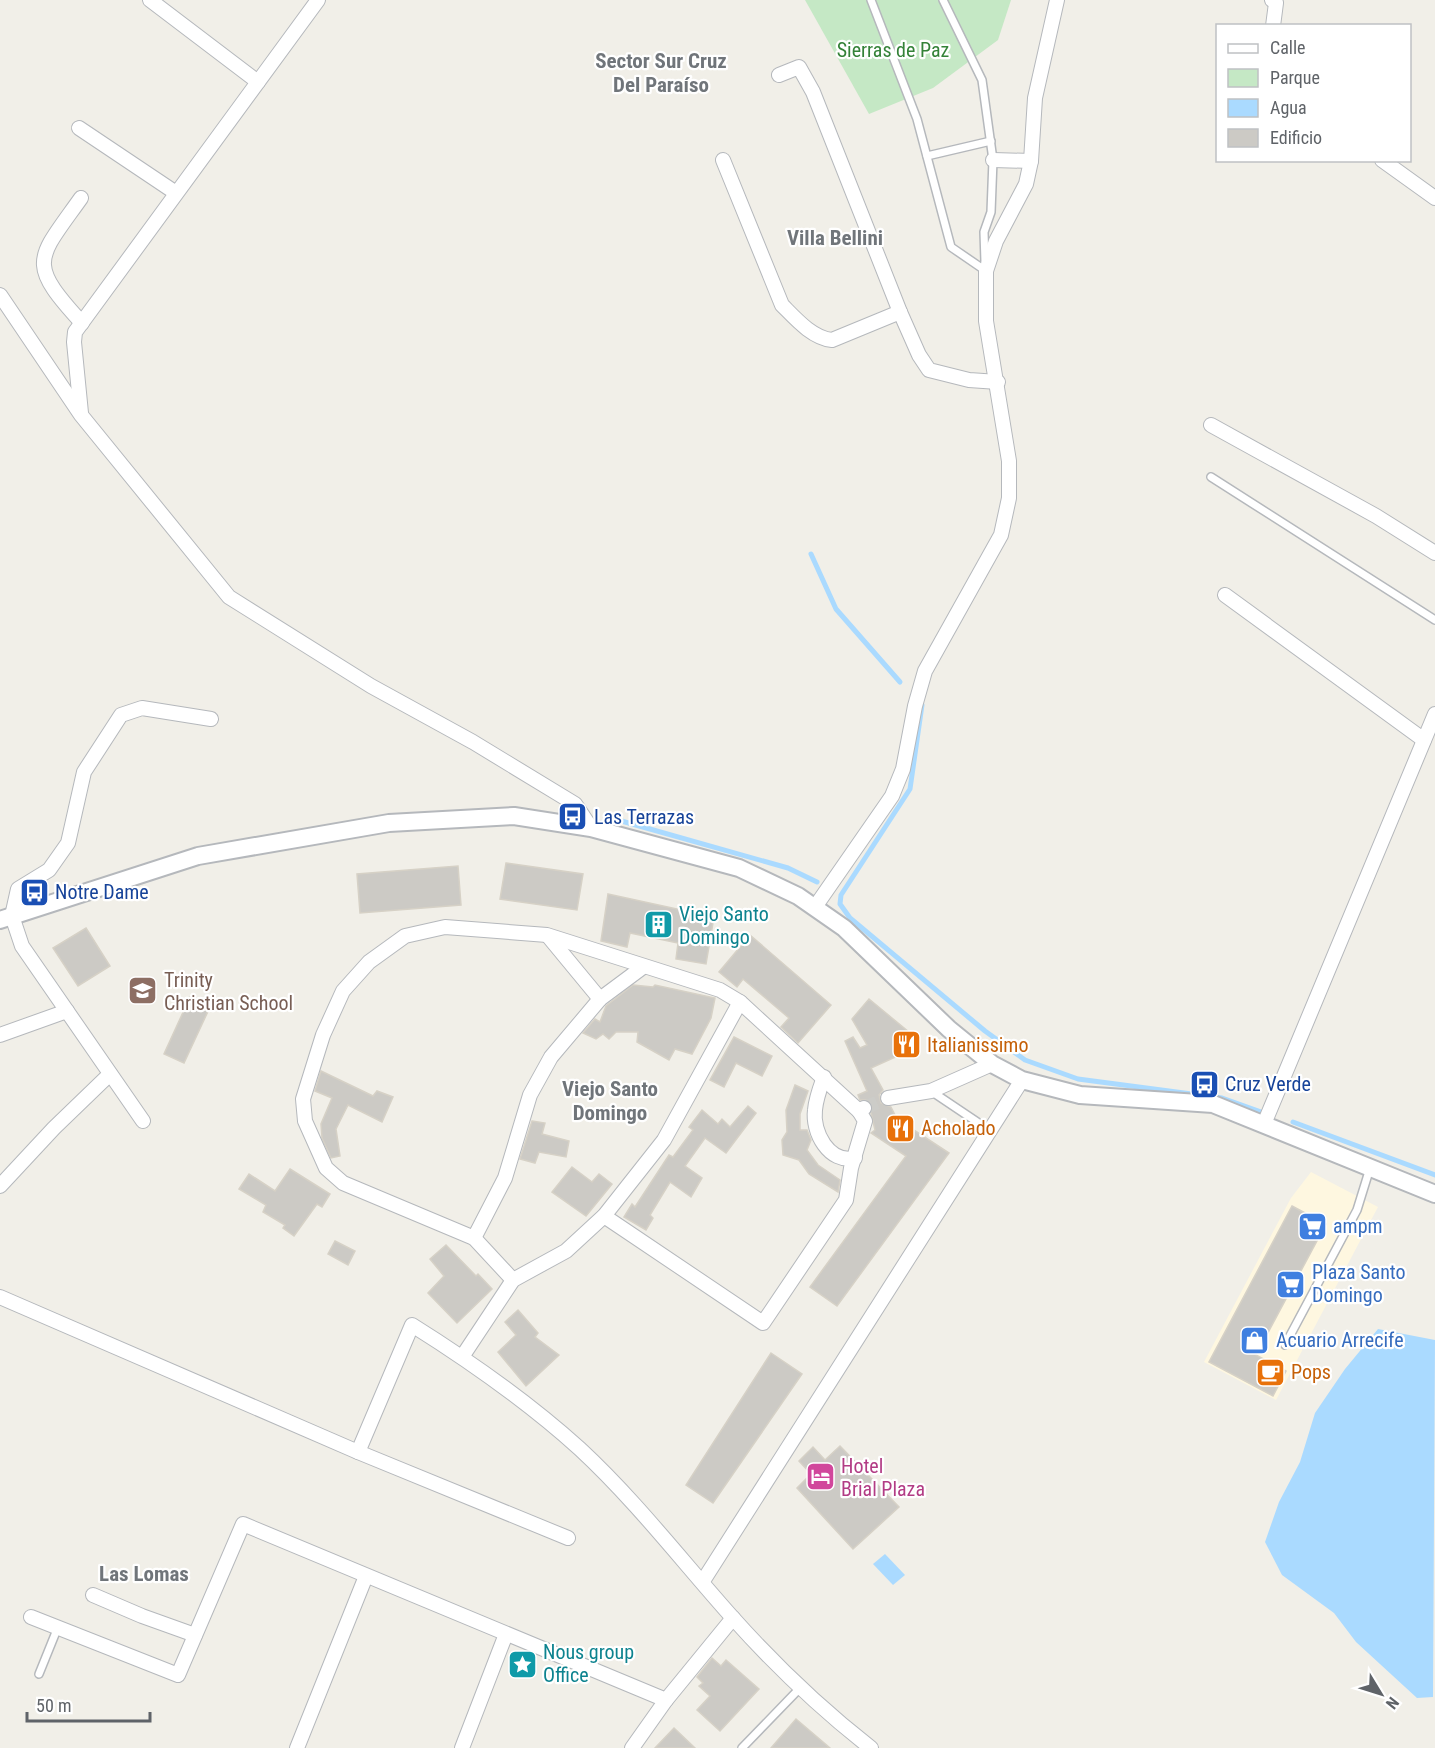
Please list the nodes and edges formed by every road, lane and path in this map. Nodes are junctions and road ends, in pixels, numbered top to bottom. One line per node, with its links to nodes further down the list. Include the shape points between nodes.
1 (150, 0): 9 (street)
2 (318, 0): 9 (street)
3 (871, 0): 12 (lane, via 917,119)
4 (943, 0): 11 (lane, via 982,80)
5 (1058, 0): 15 (street, via 1035,98)
6 (1272, 0): 7 (street, via 1276,3)
7 (1273, 24)
8 (779, 75): 22 (street, via 799,67 813,92)
9 (258, 82): 17 (street)
10 (79, 128): 17 (street)
11 (991, 141): 12 (lane); 14 (lane)
12 (927, 156): 20 (lane, via 951,247)
13 (723, 160): 22 (street, via 782,305 796,319 822,339 832,340)
14 (993, 160): 15 (street); 20 (lane, via 991,212 984,232)
15 (1031, 161): 20 (street, via 1026,184 996,241)
16 (1385, 162): 19 (street)
17 (176, 193): 23 (street)
18 (81, 198): 23 (street, via 51,241 42,267 46,279)
19 (1435, 198)
20 (986, 271): 24 (street, via 986,321)
21 (0, 295): 25 (street)
22 (900, 312): 24 (street, via 929,370)
23 (82, 323): 25 (street, via 74,342)
24 (998, 382): 35 (street, via 1010,460 1009,498 1001,535 925,671 903,769 892,796)
25 (81, 415): 34 (street, via 229,597 371,686 575,804)
26 (1211, 425): 28 (street)
27 (1211, 477): 30 (lane)
28 (1435, 553)
29 (1225, 595): 33 (street)
30 (1435, 620)
31 (1435, 714): 33 (street)
32 (211, 719): 36 (street, via 142,708 121,715 84,772 68,843 50,870 18,889)
33 (1424, 740): 50 (street)
34 (591, 828): 35 (street, via 739,868); 36 (street, via 514,816 389,823 198,856)
35 (815, 907): 43 (street, via 844,928 949,1029)
36 (6, 918): 41 (street)
37 (547, 935): 38 (street); 39 (street); 57 (street, via 445,927 405,936 369,962 343,991 323,1035 303,1099 305,1121 326,1168 343,1183)
38 (643, 967): 39 (street); 40 (street, via 720,990)
39 (600, 999): 57 (street, via 551,1057 530,1095 506,1178)
40 (740, 1002): 45 (street); 56 (street, via 664,1140)
41 (67, 1011): 42 (street); 44 (street)
42 (0, 1035)
43 (992, 1064): 46 (street); 47 (street)
44 (110, 1074): 49 (street); 54 (street)
45 (824, 1077): 52 (street, via 862,1110 866,1121); 52 (street, via 814,1113 820,1138 831,1154 847,1160)
46 (1022, 1080): 50 (street, via 1080,1095 1214,1104); 51 (street)
47 (931, 1091): 48 (street); 51 (lane)
48 (888, 1098)
49 (143, 1120)
50 (1264, 1124): 53 (street)
51 (989, 1130): 65 (street)
52 (855, 1158): 56 (street, via 846,1200 764,1323)
53 (1370, 1168): 55 (street); 60 (lane, via 1357,1210)
54 (0, 1186)
55 (1435, 1194)
56 (604, 1216): 58 (street, via 566,1251)
57 (474, 1238): 58 (street)
58 (513, 1280): 61 (street)
59 (0, 1297): 62 (street)
60 (1285, 1345)
61 (462, 1357): 62 (street, via 412,1326); 65 (street, via 579,1449)
62 (358, 1452): 63 (street)
63 (568, 1538)
64 (366, 1576): 70 (street); 71 (street, via 243,1524); 75 (street)
65 (703, 1581): 68 (street)
66 (93, 1595): 71 (street)
67 (31, 1617): 69 (street)
68 (733, 1618): 73 (street); 74 (street)
69 (58, 1627): 71 (street, via 178,1675); 72 (lane)
70 (506, 1634): 74 (street); 76 (street)
71 (195, 1635)
72 (39, 1674)
73 (801, 1687): 78 (lane); 79 (street)
74 (666, 1700): 77 (street)
75 (297, 1748)
76 (462, 1748)
77 (632, 1748)
78 (742, 1748)
79 (871, 1748)

